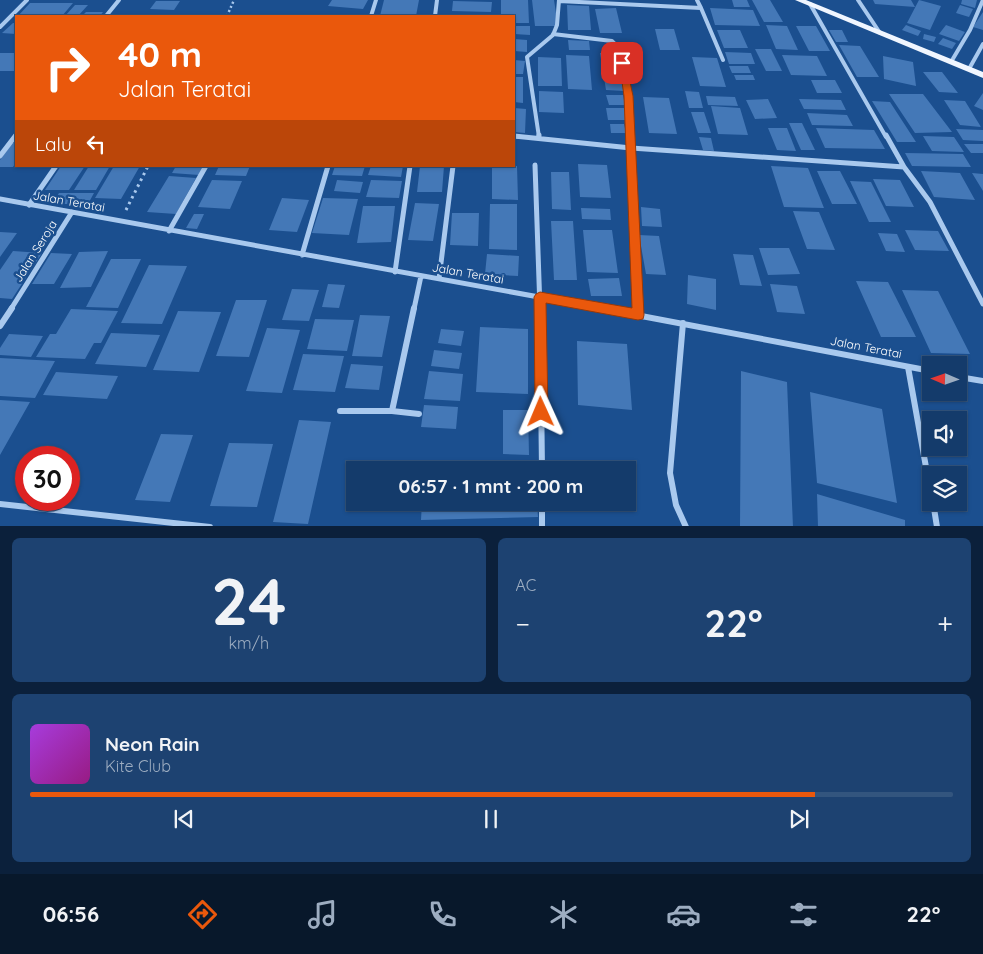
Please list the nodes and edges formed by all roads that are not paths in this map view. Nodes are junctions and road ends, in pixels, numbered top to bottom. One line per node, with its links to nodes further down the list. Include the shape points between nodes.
1 (27, 0): 15 (street)
2 (119, 0): 12 (street)
3 (376, 0): 13 (street)
4 (437, 0): 14 (street)
5 (560, 0): 11 (street); 17 (street, via 559,26)
6 (698, 0): 11 (street)
7 (799, 0): 10 (main road)
8 (858, 0): 16 (street)
9 (982, 0): 20 (street, via 970,30)
10 (810, 4): 16 (main road); 34 (street)
11 (701, 8): 19 (street)
12 (107, 15)
13 (371, 15)
14 (434, 15)
15 (0, 26)
16 (880, 33): 20 (main road)
17 (553, 34): 25 (street, via 527,57); 26 (street, via 612,41 619,47 629,96)
18 (983, 44): 21 (street)
19 (723, 60)
20 (951, 62): 21 (main road)
21 (969, 69): 22 (main road)
22 (983, 75)
23 (15, 136): 27 (street)
24 (515, 136): 25 (street)
25 (539, 138): 26 (street)
26 (631, 148): 34 (street); 45 (street)
27 (0, 156)
28 (535, 165): 43 (street)
29 (55, 167): 36 (street)
30 (205, 167): 38 (street)
31 (328, 167): 39 (street)
32 (410, 167): 40 (street)
33 (453, 167): 42 (street)
34 (904, 167): 44 (street, via 930,202)
35 (0, 199): 36 (street, Jalan Teratai)
36 (29, 205): 37 (street, Jalan Teratai)
37 (72, 212): 38 (street, Jalan Teratai); 47 (street, Jalan Seroja)
38 (169, 231): 39 (street, Jalan Teratai)
39 (302, 255): 40 (street, Jalan Teratai)
40 (395, 272): 41 (street, Jalan Teratai)
41 (421, 276): 42 (street, Jalan Teratai); 53 (street)
42 (439, 279): 43 (street, Jalan Teratai)
43 (540, 297): 45 (street, Jalan Teratai); 55 (street)
44 (983, 304)
45 (638, 315): 46 (street, Jalan Teratai)
46 (683, 323): 48 (street, Jalan Teratai); 62 (street, via 670,473 676,505)
47 (0, 326)
48 (908, 367): 49 (street, Jalan Teratai); 56 (street)
49 (922, 369)
50 (968, 378): 51 (street)
51 (983, 381)
52 (340, 411): 53 (street)
53 (392, 412): 54 (street)
54 (419, 414)
55 (542, 461)
56 (926, 466)
57 (0, 504): 60 (street)
58 (542, 511): 61 (street)
59 (934, 511): 63 (street)
60 (210, 526)
61 (542, 526)
62 (686, 526)
63 (937, 526)

